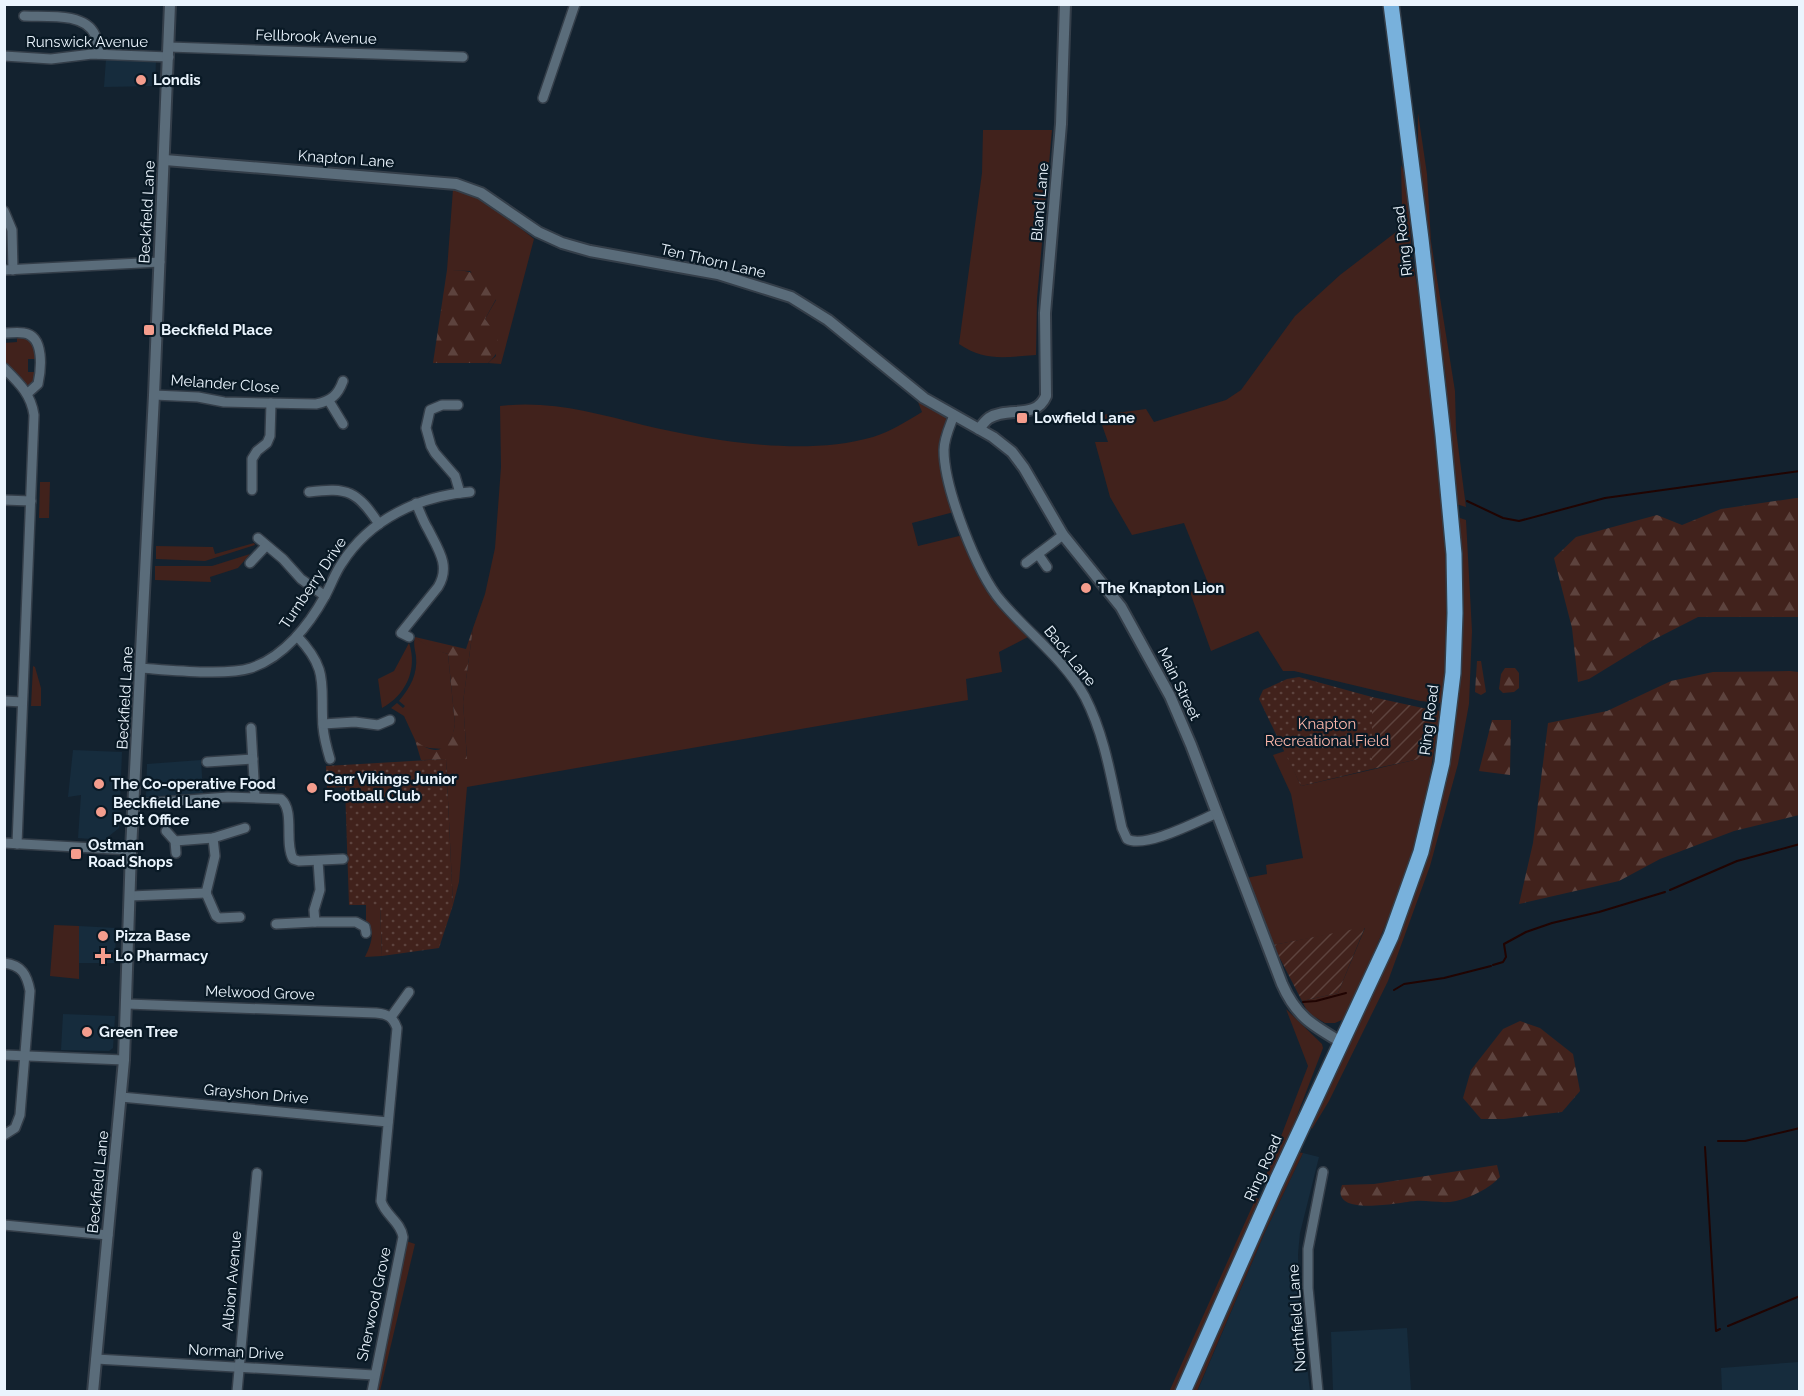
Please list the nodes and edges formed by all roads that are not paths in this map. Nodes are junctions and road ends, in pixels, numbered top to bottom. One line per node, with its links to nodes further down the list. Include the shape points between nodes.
1 (170, 4): 6 (street, Beckfield Lane)
2 (575, 4): 10 (street)
3 (1065, 4): 27 (street, Bland Lane, via 1060,136 1045,312 1044,402 1031,411 994,416)
4 (1389, 8): 78 (highway, Ring Road, via 1421,239 1445,458 1454,554 1453,673 1442,763 1421,852 1391,936)
5 (24, 16): 7 (street, via 82,22 95,34)
6 (169, 52): 7 (street, Runswick Avenue); 9 (street, Fellbrook Avenue); 11 (street, Beckfield Lane)
7 (99, 54): 8 (street, Runswick Avenue, via 59,59)
8 (4, 56)
9 (463, 57)
10 (543, 98)
11 (165, 160): 13 (street, Knapton Lane, via 456,184 481,194); 14 (street, Beckfield Lane)
12 (4, 211): 15 (street, via 12,230)
13 (516, 218): 19 (street, Ten Thorn Lane, via 573,247 718,274 791,297 828,320)
14 (160, 262): 15 (street); 21 (street, Beckfield Lane)
15 (9, 270)
16 (4, 333): 20 (street, via 25,333 39,345 38,384)
17 (4, 368): 20 (street)
18 (343, 381): 22 (street, via 336,396)
19 (914, 391): 25 (street, Main Street)
20 (28, 393): 31 (street, via 33,415)
21 (154, 395): 23 (street, Melander Close); 44 (street, Beckfield Lane)
22 (329, 400): 23 (street, Melander Close, via 316,404); 26 (street)
23 (271, 403): 28 (street, via 270,436 252,459)
24 (458, 405): 32 (street, Turnberry Drive, via 428,407 426,428 435,453 465,492)
25 (954, 416): 27 (street, Main Street); 55 (street, Back Lane, via 945,440 945,458 977,562 1001,601 1065,669 1084,696 1100,734 1127,839 1134,842 1154,838)
26 (343, 424)
27 (979, 429): 34 (street, Main Street, via 1019,461)
28 (252, 490)
29 (309, 492): 33 (street, via 322,495 332,489 350,493 361,500)
30 (4, 500): 31 (street)
31 (31, 501): 46 (street)
32 (416, 503): 33 (street, Turnberry Drive); 42 (street, via 442,555 443,575)
33 (379, 524): 41 (street, Turnberry Drive, via 350,551)
34 (1063, 535): 37 (street); 55 (street, Main Street, via 1110,592 1132,626 1183,724)
35 (258, 538): 36 (street)
36 (266, 546): 38 (street); 41 (street)
37 (1038, 554): 39 (street); 40 (street)
38 (250, 563)
39 (1026, 563)
40 (1047, 567)
41 (325, 596): 43 (street, Turnberry Drive)
42 (402, 633)
43 (297, 636): 44 (street, Turnberry Drive, via 277,655 249,669); 48 (street, via 314,656 322,678)
44 (141, 668): 54 (street, Beckfield Lane)
45 (4, 701): 46 (street)
46 (22, 702): 61 (street)
47 (390, 720): 48 (street, via 378,724)
48 (323, 724): 51 (street)
49 (251, 728): 50 (street)
50 (253, 759): 52 (street); 53 (street)
51 (330, 759)
52 (207, 762)
53 (255, 797): 54 (street); 65 (street, via 274,797 286,803 293,859)
54 (135, 804): 62 (street, Beckfield Lane)
55 (1217, 813): 78 (street, Main Street, via 1292,1004 1312,1025)
56 (245, 828): 58 (street)
57 (166, 831): 59 (street)
58 (213, 838): 59 (street); 66 (street, via 215,856)
59 (175, 841): 63 (street)
60 (4, 843): 61 (street)
61 (17, 844): 62 (street)
62 (131, 850): 67 (street, Beckfield Lane)
63 (176, 853)
64 (343, 859): 65 (street)
65 (318, 861): 70 (street, via 320,890)
66 (206, 893): 67 (street); 69 (street)
67 (130, 896): 76 (street, Beckfield Lane)
68 (240, 917): 69 (street)
69 (219, 918): 72 (street)
70 (315, 922): 71 (street); 73 (street, via 356,921 365,927)
71 (276, 924)
72 (215, 928)
73 (366, 933)
74 (4, 963): 80 (street, via 21,969 29,982)
75 (409, 992): 77 (street)
76 (127, 1004): 77 (street, Melwood Grove, via 376,1013); 81 (street, Beckfield Lane)
77 (391, 1017): 83 (street, via 397,1028)
78 (1341, 1042): 95 (highway, Ring Road)
79 (4, 1055): 80 (street)
80 (26, 1056): 81 (street); 84 (street, via 20,1115 15,1128)
81 (124, 1060): 82 (street, Beckfield Lane)
82 (121, 1097): 83 (street, Grayshon Drive); 88 (street, Beckfield Lane)
83 (388, 1122): 91 (street, Sherwood Grove, via 381,1201 403,1236)
84 (4, 1135)
85 (1323, 1172): 96 (street, Northfield Lane, via 1308,1249)
86 (257, 1173): 90 (street, Albion Avenue)
87 (4, 1225): 88 (street)
88 (108, 1235): 89 (street, Beckfield Lane)
89 (96, 1359): 90 (street, Norman Drive); 92 (street, Beckfield Lane)
90 (239, 1368): 91 (street, Norman Drive); 93 (street, Albion Avenue)
91 (374, 1375): 94 (street, Sherwood Grove)
92 (93, 1392)
93 (237, 1392)
94 (372, 1392)
95 (1183, 1392)
96 (1318, 1392)

